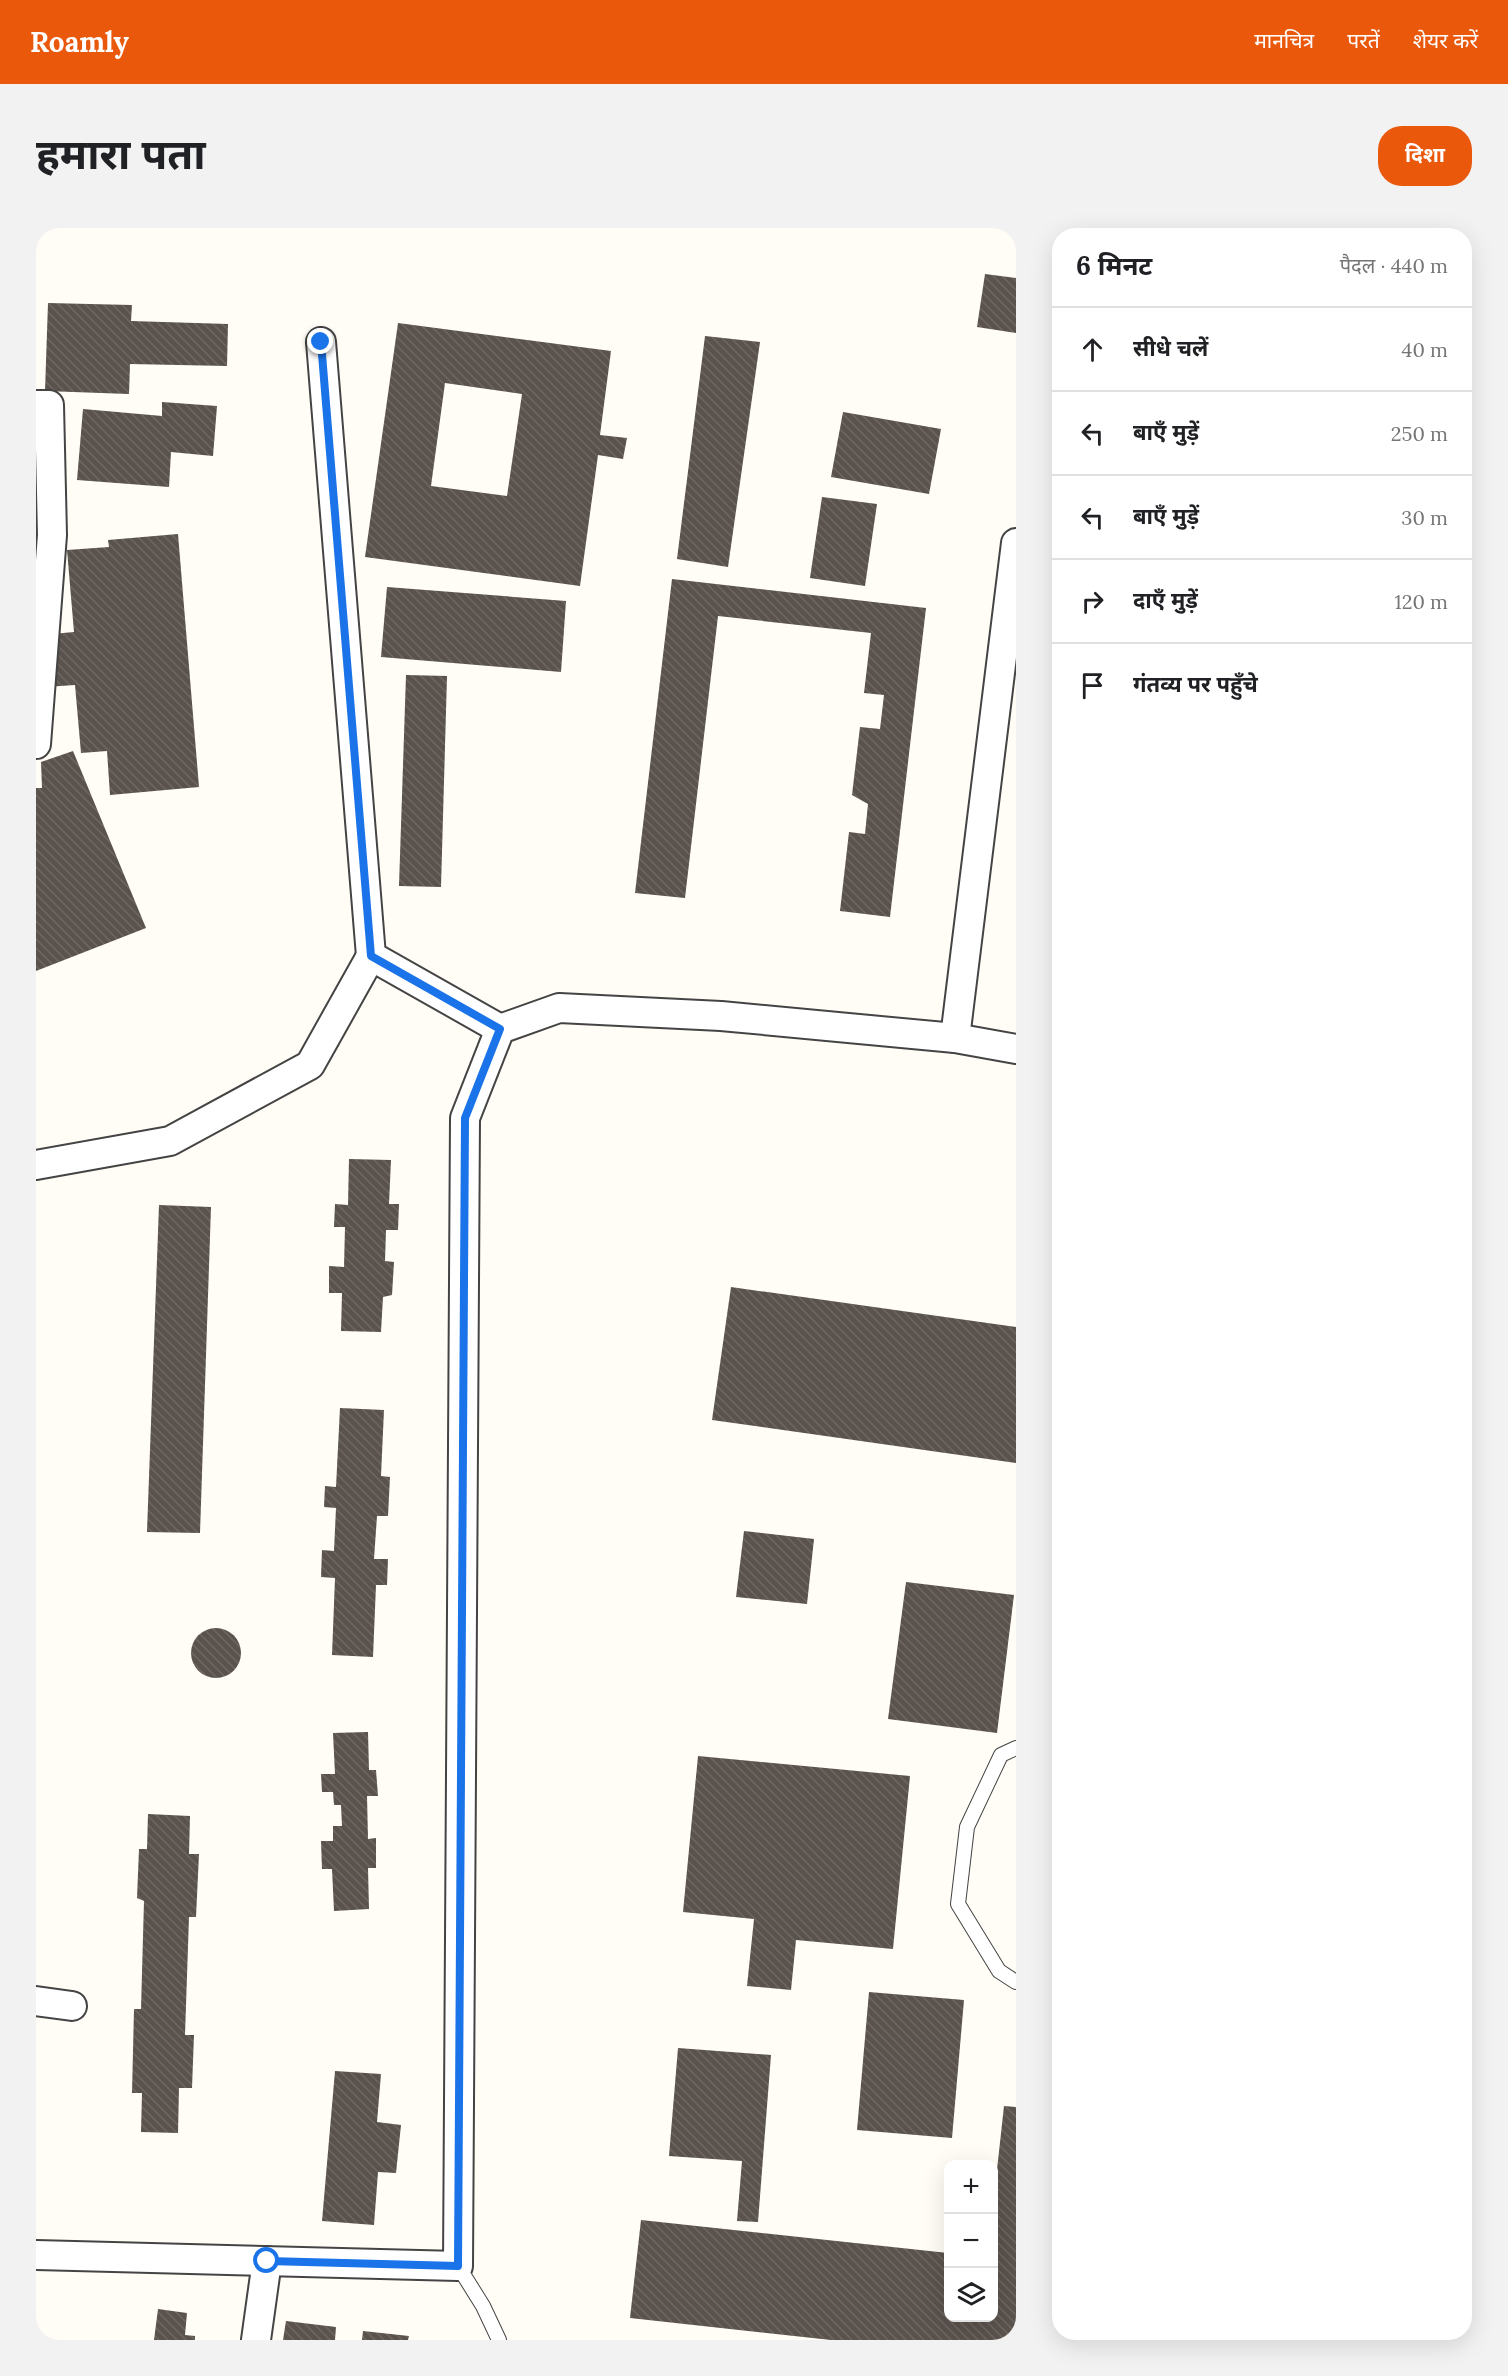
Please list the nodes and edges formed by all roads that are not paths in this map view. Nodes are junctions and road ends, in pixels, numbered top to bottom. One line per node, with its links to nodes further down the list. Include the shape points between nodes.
1 (321, 342): 5 (street)
2 (36, 405): 4 (street, via 50,405 52,535)
3 (1016, 543): 7 (street)
4 (36, 744)
5 (371, 956): 6 (street); 9 (street, via 310,1065 170,1141)
6 (500, 1029): 7 (street, via 559,1008 721,1016); 16 (street, via 465,1118)
7 (955, 1038): 8 (street)
8 (1016, 1049)
9 (36, 1165)
10 (1016, 1748): 11 (lane, via 1001,1755 967,1827 958,1904 999,1971)
11 (1016, 1982)
12 (36, 2001): 13 (street)
13 (72, 2006)
14 (36, 2255): 15 (street)
15 (267, 2261): 16 (street); 17 (street)
16 (458, 2266): 18 (lane)
17 (256, 2340)
18 (499, 2340)

